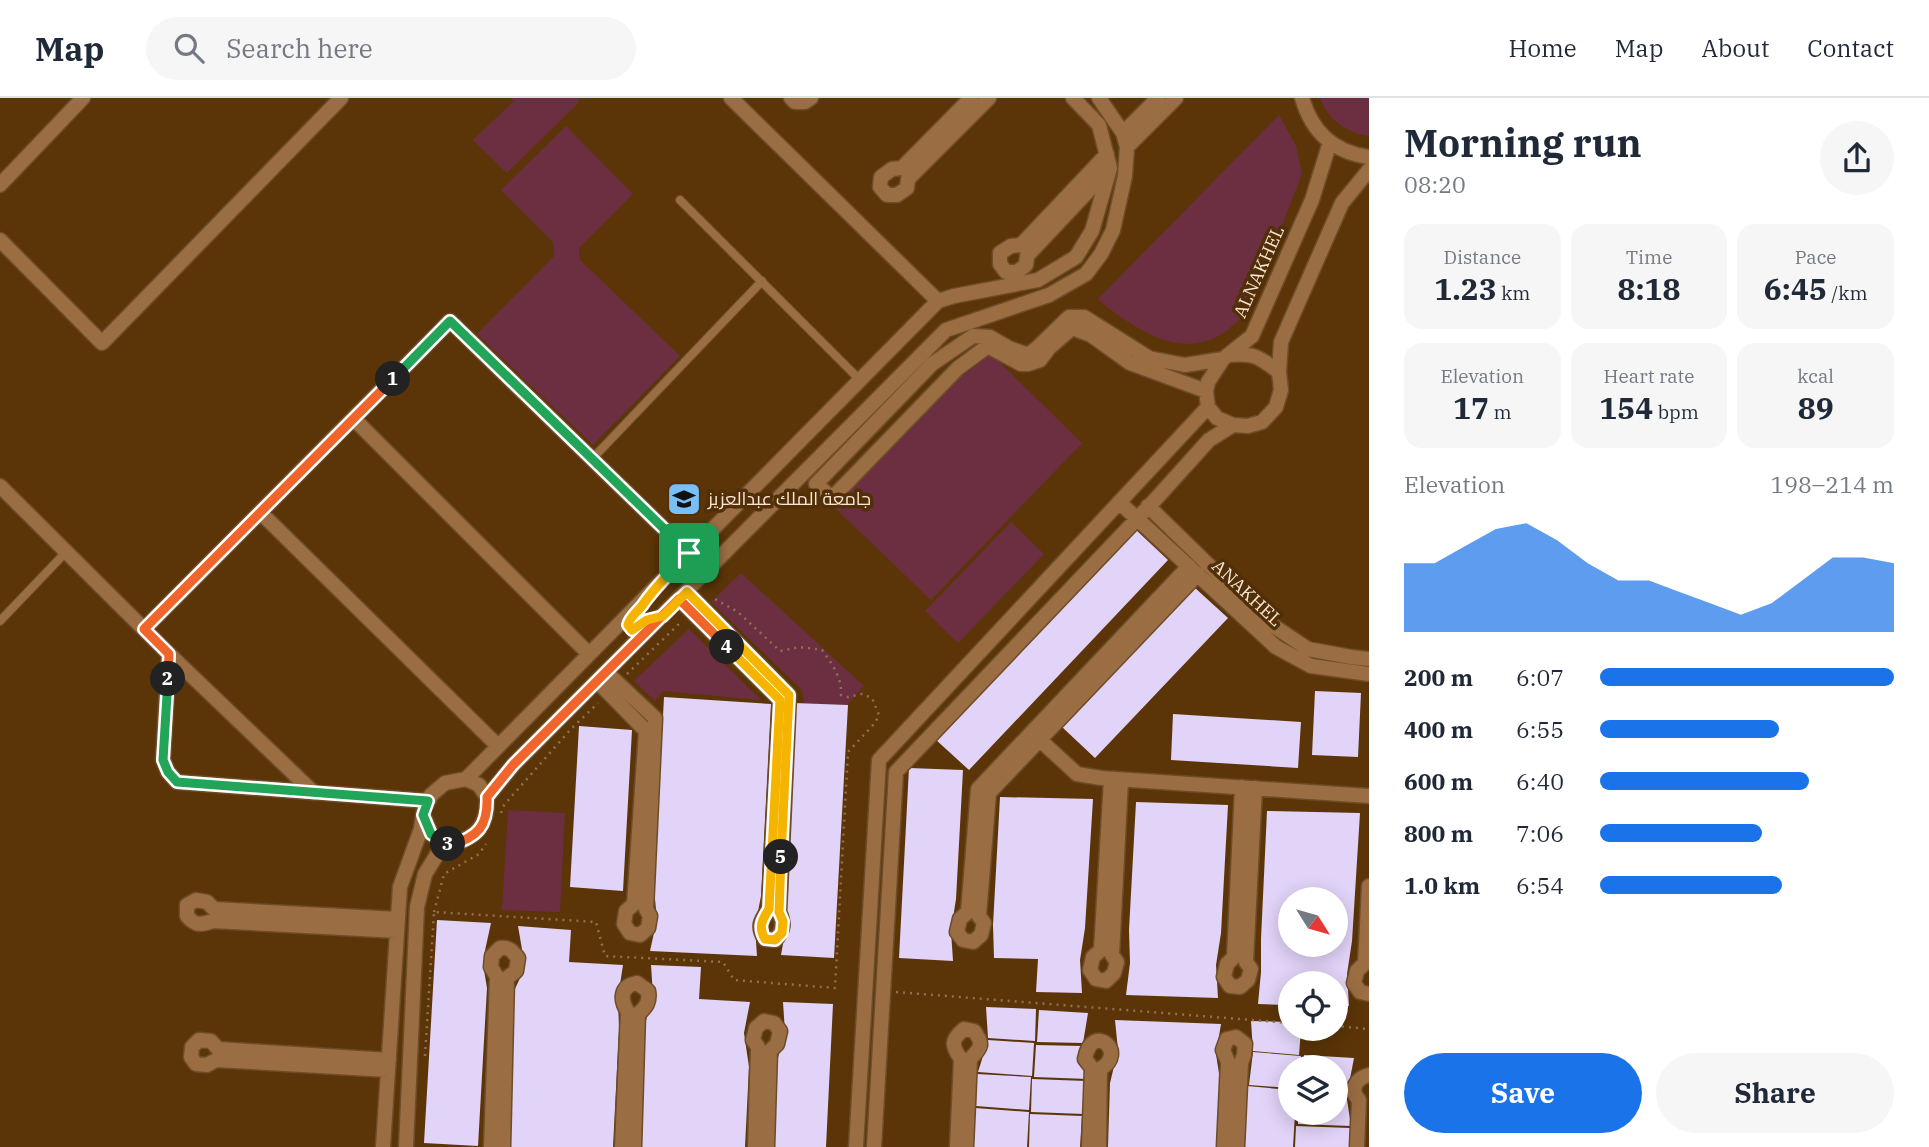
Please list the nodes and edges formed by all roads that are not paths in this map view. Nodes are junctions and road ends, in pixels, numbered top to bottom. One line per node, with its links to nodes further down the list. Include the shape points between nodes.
1 (83, 98): 18 (street)
2 (341, 98): 20 (street, via 102,343)
3 (730, 98): 22 (street)
4 (791, 98): 5 (street, via 795,102)
5 (811, 98)
6 (971, 98): 7 (street, via 902,168 881,177 880,187 887,195 907,188 908,179)
7 (989, 98)
8 (1073, 98): 16 (street, via 1099,125)
9 (1099, 98): 13 (street)
10 (1158, 98): 13 (street)
11 (1176, 98): 13 (street)
12 (1302, 98): 14 (street, via 1316,129)
13 (1125, 140): 40 (street, via 1125,176 1113,230 1086,274 1049,295 946,330)
14 (1330, 142): 15 (street, via 1353,155); 23 (street, ALNAKHEL, via 1312,200 1252,336)
15 (1369, 157)
16 (1109, 161): 16 (street, via 1021,245 1000,253 1006,272 1017,272 1026,265 1027,256); 22 (street, via 1092,231 1076,257 1038,279)
17 (1369, 170): 24 (street, via 1342,203 1281,342)
18 (0, 185)
19 (680, 200): 21 (lane)
20 (0, 240)
21 (762, 281): 25 (lane); 30 (lane)
22 (938, 301): 25 (street)
23 (1225, 357): 24 (street, via 1250,354); 26 (street, ALNAKHEL); 26 (street, via 1185,365 1149,358 1084,317 1069,317 1028,355 990,337 973,336 932,364 816,484 832,498 958,368 988,346 1028,364 1040,360 1072,328 1091,335 1130,363)
24 (1279, 372): 29 (street, via 1281,390 1276,407 1262,422)
25 (860, 380): 37 (street)
26 (1206, 391): 27 (street)
27 (1208, 407): 29 (street, via 1217,418); 32 (street)
28 (354, 419): 30 (street, via 450,321); 34 (street); 45 (street)
29 (1233, 425): 33 (street, via 1209,440)
30 (592, 459): 37 (street)
31 (0, 486): 36 (street)
32 (1119, 502): 35 (street, ANAKHEL); 72 (street, via 879,760)
33 (1148, 506): 35 (street); 46 (street, via 1266,621 1308,649)
34 (260, 512): 43 (street); 50 (street)
35 (1137, 518): 38 (street, ANAKHEL); 73 (street, via 896,772)
36 (66, 552): 42 (lane); 43 (street)
37 (689, 553): 39 (street)
38 (1194, 570): 47 (street, ANAKHEL, via 1276,647 1311,666); 49 (street); 49 (street, via 978,789 968,912 960,919 957,932 963,940 973,942 984,923 979,916 989,793)
39 (651, 592): 41 (street, via 628,625 632,630); 45 (street)
40 (683, 595): 40 (street, via 780,700 769,909 761,931 765,939 775,940 782,933 783,921 779,912 789,695); 41 (street)
41 (663, 616): 48 (street)
42 (0, 621)
43 (144, 629): 44 (street)
44 (169, 654): 54 (street); 54 (street, via 163,760 177,782)
45 (585, 659): 48 (street, via 595,660 613,650 588,680); 50 (street)
46 (1369, 659)
47 (1369, 674)
48 (597, 681): 48 (street, via 646,731 634,904 626,911 624,924 630,933 640,934 648,928 650,916 646,909 655,718); 56 (street)
49 (1040, 740): 52 (street, via 1077,774)
50 (498, 746): 51 (street)
51 (466, 779): 56 (street, via 479,785); 57 (street, via 445,783 431,794)
52 (1116, 779): 52 (street, via 1101,950 1093,957 1090,970 1096,979 1106,981 1117,962 1112,955); 53 (street)
53 (1249, 788): 53 (street, via 1234,957 1224,977 1230,986 1240,988 1251,969 1246,962); 55 (street)
54 (314, 793): 57 (street)
55 (1369, 796)
56 (487, 797): 58 (street, via 488,813 480,828 465,841)
57 (426, 808): 58 (street, via 431,834); 60 (street, via 400,887)
58 (451, 845): 65 (street, via 441,848 425,874 417,907)
59 (1369, 886): 61 (street, via 1365,963 1354,984 1360,992)
60 (398, 925): 60 (street, via 214,909 196,900 187,905 187,916 201,925 213,921); 62 (street)
61 (1369, 993)
62 (388, 1065): 62 (street, via 218,1049 211,1041 199,1040 191,1057 196,1064 207,1065 216,1059); 64 (street)
63 (1369, 1075): 80 (street, via 1362,1077 1354,1090 1359,1100)
64 (383, 1147)
65 (406, 1147)
66 (491, 1147): 67 (street, via 497,977 491,967 492,956 506,947 518,958 516,971 508,978)
67 (503, 1147)
68 (622, 1147): 69 (street, via 628,1012 622,996 630,984 637,983 648,991 649,999 638,1014)
69 (634, 1147)
70 (755, 1147): 71 (street, via 758,1047 753,1040 764,1021 774,1023 780,1031 778,1044 770,1051)
71 (767, 1147)
72 (856, 1147)
73 (874, 1147)
74 (957, 1147): 75 (street, via 961,1059 953,1042 964,1029 974,1031 981,1046 970,1059)
75 (966, 1147)
76 (1089, 1147): 77 (street, via 1092,1069 1085,1059 1088,1046 1100,1040 1110,1047 1111,1054 1100,1069)
77 (1099, 1147)
78 (1224, 1147): 79 (street, via 1228,1062 1223,1050 1227,1039 1236,1037 1245,1044)
79 (1237, 1147)
80 (1357, 1147)

